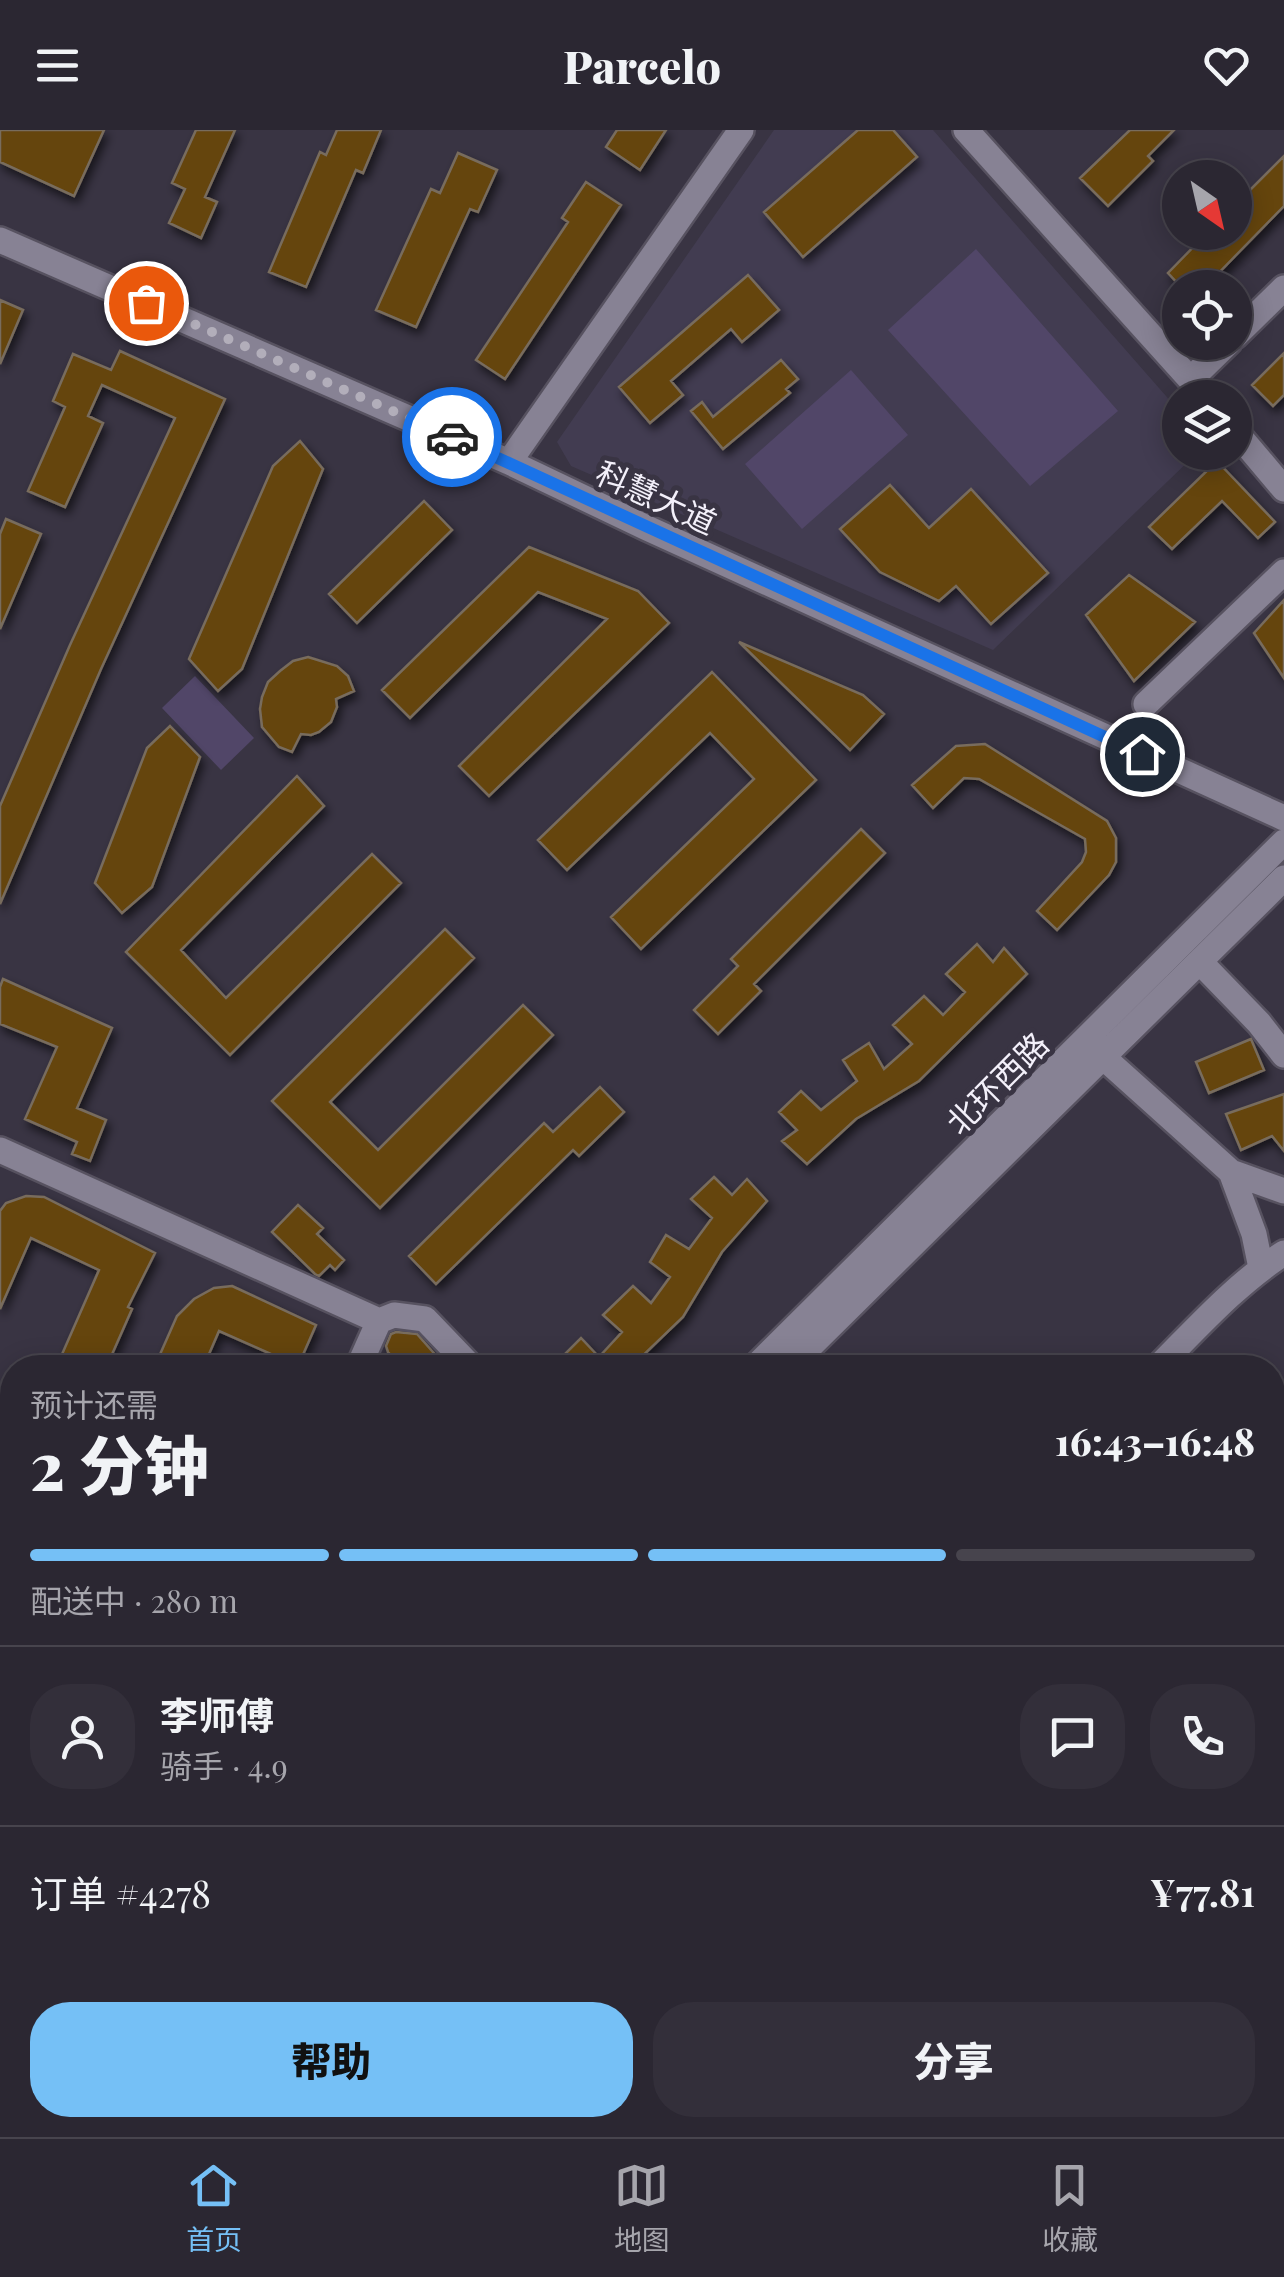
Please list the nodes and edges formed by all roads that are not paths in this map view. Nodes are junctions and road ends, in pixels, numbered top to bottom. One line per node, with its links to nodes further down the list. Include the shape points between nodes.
1 (741, 130): 8 (street)
2 (966, 130): 6 (street)
3 (0, 240): 8 (street, 科慧大道)
4 (1284, 288): 5 (street)
5 (1252, 319)
6 (1192, 380)
7 (1252, 451): 9 (street)
8 (509, 462): 12 (street, 科慧大道)
9 (1284, 490)
10 (1284, 572): 11 (street)
11 (1146, 704)
12 (1284, 818)
13 (1284, 842): 26 (street, 北环西路)
14 (1284, 878): 15 (street, 北环西路)
15 (1200, 962): 16 (street); 17 (street, 北环西路)
16 (1284, 1055)
17 (1103, 1057): 19 (street); 27 (street, 北环西路)
18 (0, 1150): 23 (street)
19 (1231, 1172): 20 (street); 22 (street)
20 (1284, 1190)
21 (1284, 1253): 22 (street)
22 (1261, 1268): 28 (street)
23 (379, 1321): 24 (street); 25 (street, via 394,1315 425,1319)
24 (364, 1355)
25 (460, 1355)
26 (767, 1355)
27 (801, 1355)
28 (1170, 1355)

